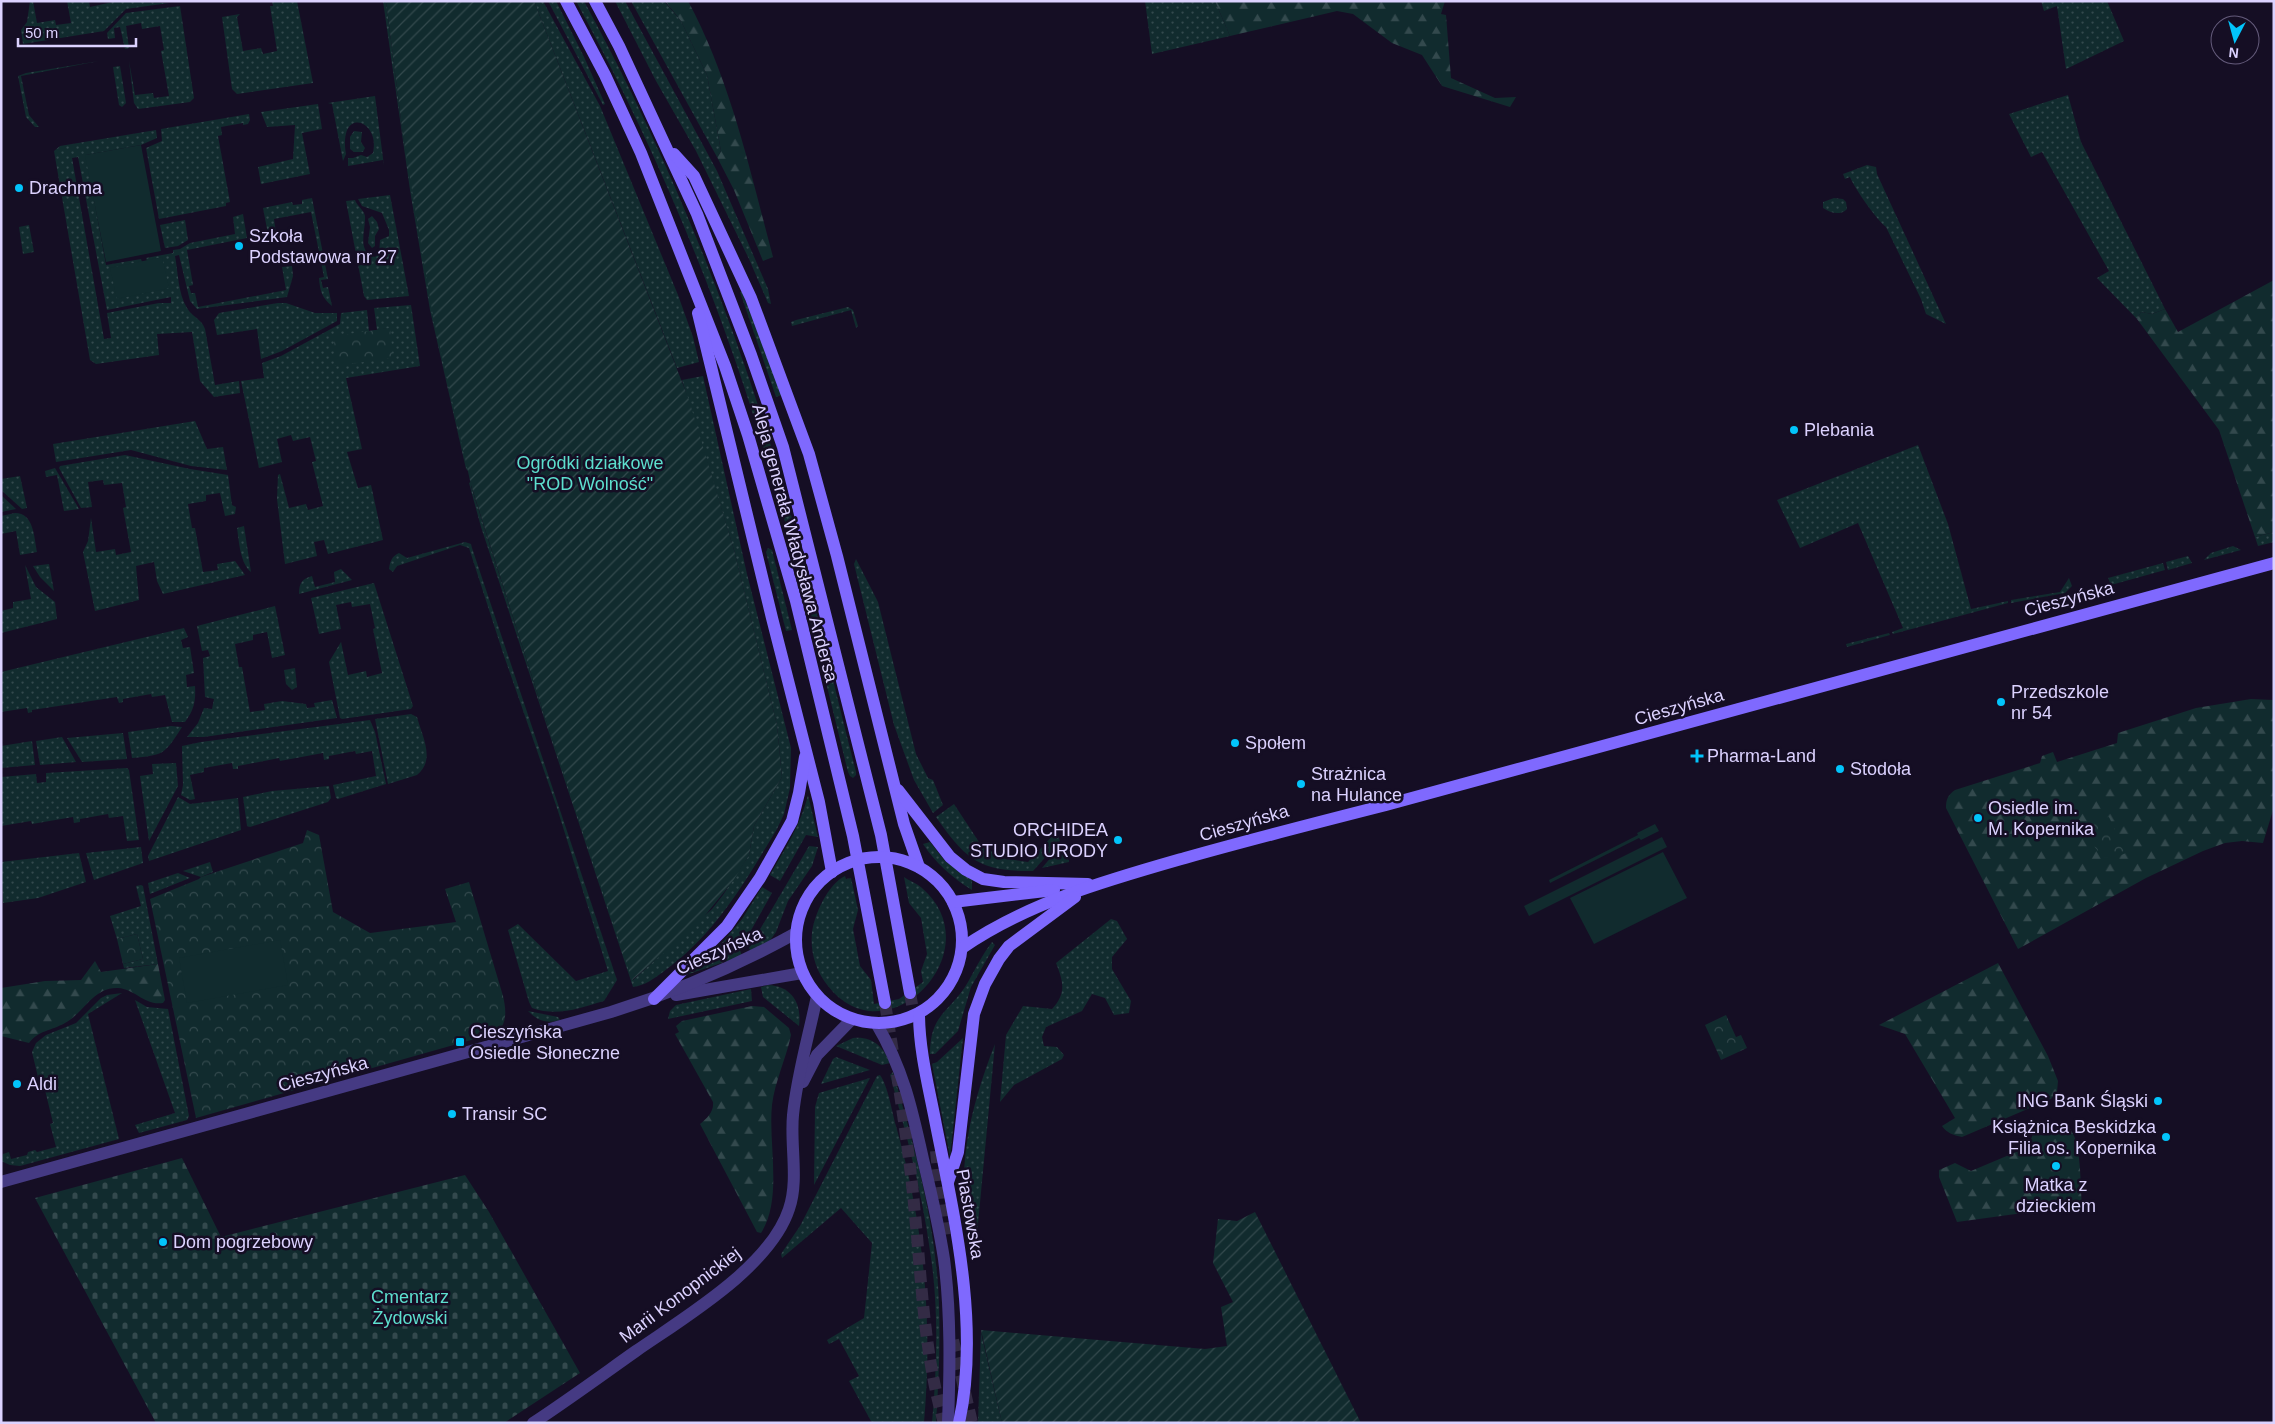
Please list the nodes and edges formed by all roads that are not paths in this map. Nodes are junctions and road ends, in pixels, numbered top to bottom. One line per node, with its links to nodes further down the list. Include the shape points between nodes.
1 (566, 1): 4 (main road, Aleja generała Władysława Andersa, via 641,153)
2 (595, 1): 3 (main road, Aleja generała Władysława Andersa)
3 (667, 146): 7 (main road, via 694,176 747,289 809,454); 15 (main road, Aleja generała Władysława Andersa, via 697,214 783,448 881,835)
4 (686, 265): 6 (main road); 18 (main road, Aleja generała Władysława Andersa, via 726,366 777,530 853,836)
5 (2274, 563): 10 (main road, Cieszyńska)
6 (806, 750): 9 (main road); 17 (main road, via 797,807 775,853 727,926)
7 (895, 786): 8 (main road); 10 (main road, via 950,857 983,879)
8 (919, 867): 9 (main road, via 881,857 862,859); 11 (main road, via 944,888)
9 (838, 868): 12 (main road, via 811,892)
10 (1093, 884): 11 (main road, Cieszyńska); 13 (main road, Cieszyńska, via 992,927); 24 (main road, via 1009,946 985,984 974,1014 958,1152)
11 (953, 902): 13 (main road, via 960,924)
12 (796, 933): 14 (main road); 17 (street, Cieszyńska)
13 (962, 948): 19 (main road, via 953,979 938,998)
14 (802, 973): 16 (main road); 17 (street, Cieszyńska)
15 (910, 993)
16 (817, 996): 20 (main road); 22 (street, Marii Konopnickiej)
17 (654, 999): 23 (street, Cieszyńska)
18 (885, 1003)
19 (919, 1013): 21 (main road, via 898,1021); 24 (main road, Piastowska, via 923,1062)
20 (852, 1019): 21 (main road); 22 (street, Marii Konopnickiej, via 817,1055)
21 (876, 1023): 26 (street, Piastowska, via 896,1059 906,1089 937,1220 947,1293)
22 (795, 1098): 25 (street, Marii Konopnickiej, via 790,1207 766,1249 748,1268 681,1320)
23 (1, 1182)
24 (947, 1183): 27 (main road, Piastowska, via 962,1268 966,1319 964,1401)
25 (533, 1423)
26 (948, 1423)
27 (958, 1423)

